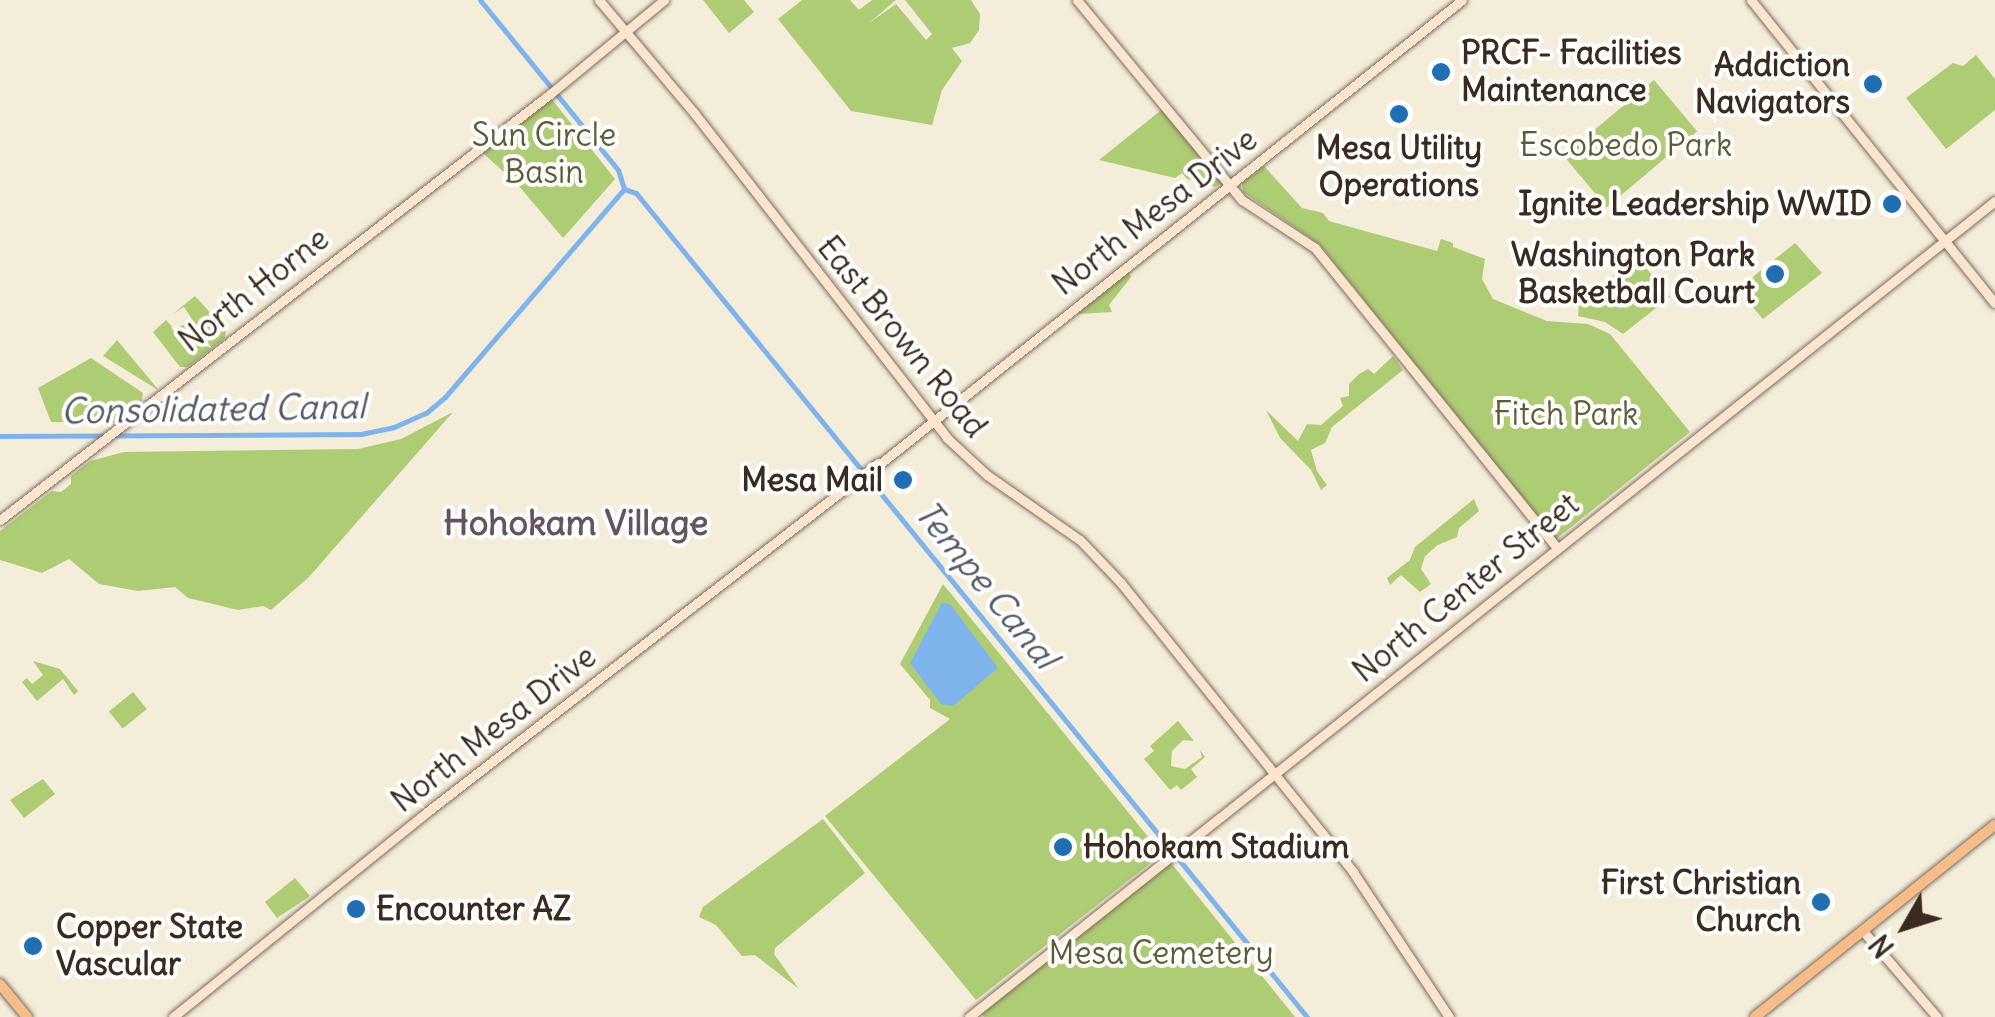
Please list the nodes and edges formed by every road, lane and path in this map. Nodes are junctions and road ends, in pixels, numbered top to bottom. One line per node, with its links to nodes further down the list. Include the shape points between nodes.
1 (599, 0): 6 (main road, East Brown Road)
2 (664, 0): 6 (main road, North Horne)
3 (1077, 0): 7 (main road)
4 (1462, 0): 7 (main road, North Mesa Drive)
5 (1752, 0): 9 (main road)
6 (625, 32): 11 (main road, East Brown Road); 12 (main road, North Horne)
7 (1229, 185): 11 (main road, North Mesa Drive); 13 (main road, via 1252,209 1314,248)
8 (1995, 201): 9 (main road, North Center Street)
9 (1946, 242): 10 (main road); 13 (main road, North Center Street)
10 (1995, 302)
11 (932, 420): 14 (main road, East Brown Road, via 987,476 1096,554); 19 (main road, North Mesa Drive)
12 (0, 520)
13 (1557, 548): 14 (main road, North Center Street)
14 (1273, 773): 20 (main road, North Center Street); 21 (main road, East Brown Road, via 1376,902)
15 (1995, 825): 16 (main road)
16 (1863, 931): 22 (main road); 23 (main road)
17 (0, 984): 18 (main road)
18 (27, 1017)
19 (173, 1017)
20 (969, 1017)
21 (1449, 1017)
22 (1755, 1017)
23 (1936, 1017)

